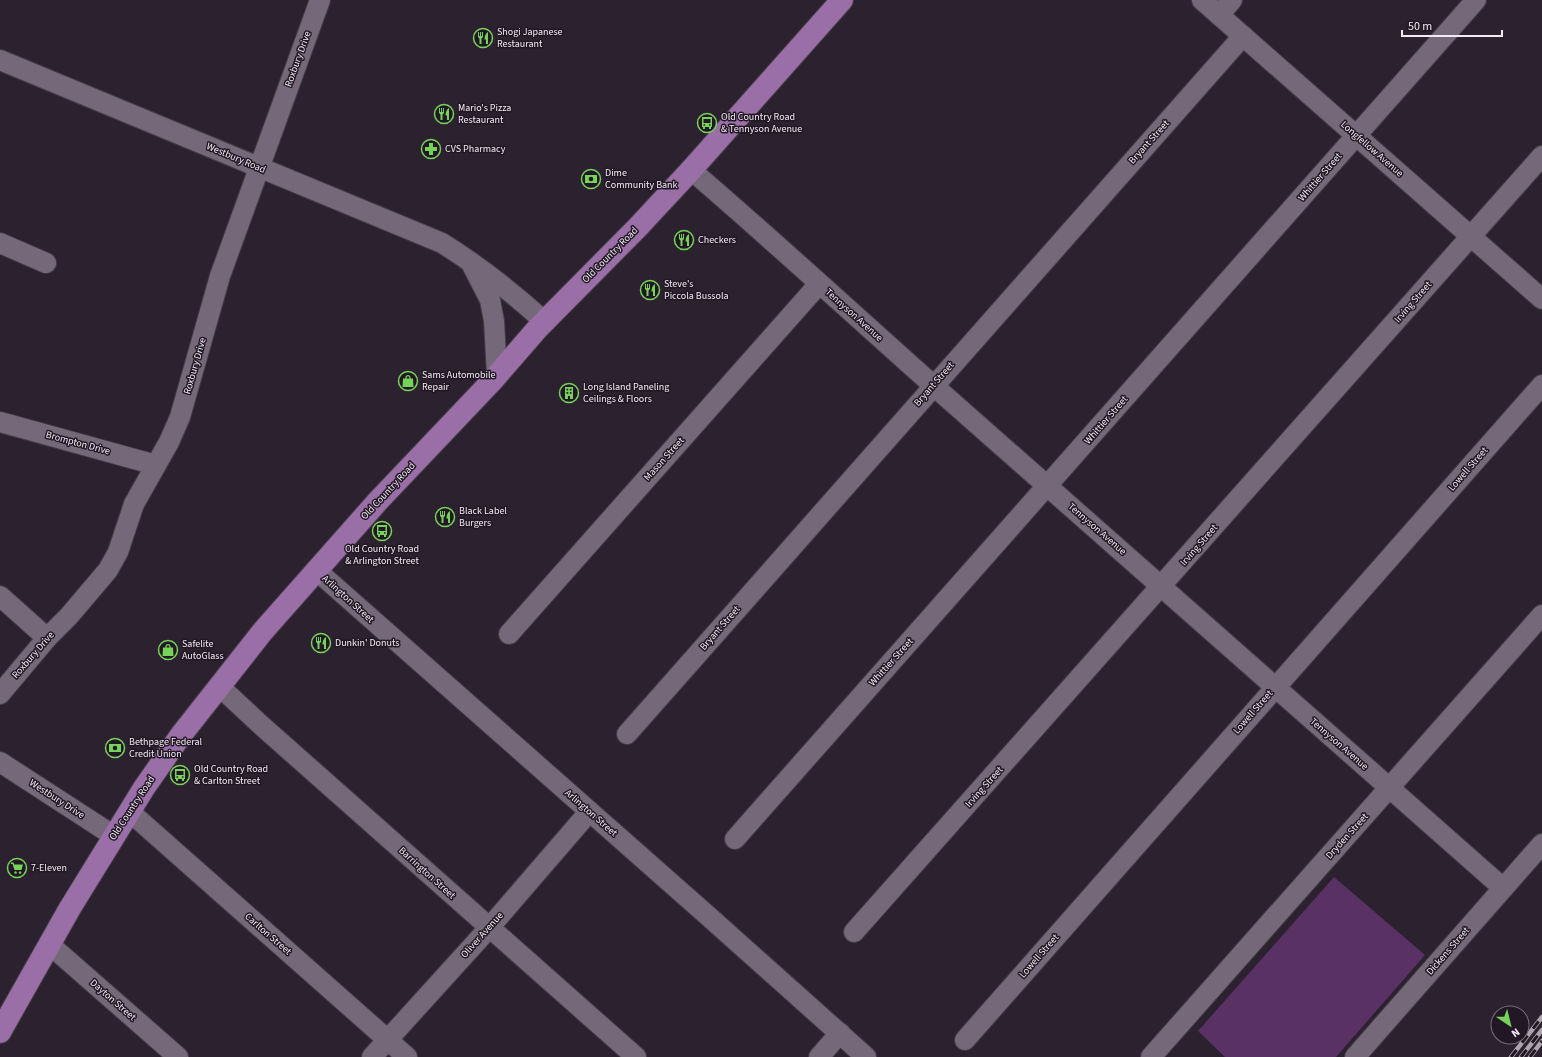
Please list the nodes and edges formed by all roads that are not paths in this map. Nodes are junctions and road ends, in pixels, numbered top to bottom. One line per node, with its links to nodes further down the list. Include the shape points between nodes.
1 (320, 0): 11 (street, Roxbury Drive)
2 (842, 0): 12 (main road, Old Country Road)
3 (1202, 0): 6 (street, Longfellow Avenue)
4 (1232, 0): 6 (street)
5 (1476, 0): 9 (street, Whittier Street)
6 (1219, 15): 7 (street, Longfellow Avenue)
7 (1243, 36): 9 (street, Longfellow Avenue); 21 (street, Bryant Street)
8 (0, 60): 11 (street, Westbury Road)
9 (1357, 136): 13 (street, Longfellow Avenue); 25 (street, Whittier Street)
10 (1542, 156): 13 (street, Irving Street)
11 (259, 168): 15 (street, Westbury Road, via 442,243); 24 (street, Roxbury Drive, via 220,276 180,417)
12 (691, 170): 17 (street, Tennyson Avenue); 19 (main road, Old Country Road)
13 (1471, 236): 18 (street, Longfellow Avenue); 27 (street, Irving Street)
14 (0, 243): 16 (street)
15 (469, 260): 19 (street, Westbury Road); 20 (street, via 490,300 494,321)
16 (46, 263)
17 (820, 284): 21 (street, Tennyson Avenue); 30 (street, Mason Street)
18 (1542, 299)
19 (545, 322): 20 (main road, Old Country Road)
20 (497, 375): 26 (main road, Old Country Road)
21 (934, 385): 25 (street, Tennyson Avenue); 35 (street, Bryant Street)
22 (1542, 385): 33 (street, Lowell Street)
23 (0, 422): 24 (street, Brompton Drive)
24 (156, 465): 31 (street, Roxbury Drive, via 134,504 118,552 108,570)
25 (1048, 486): 27 (street, Tennyson Avenue); 41 (street, Whittier Street)
26 (316, 570): 32 (main road, Old Country Road); 39 (street, Arlington Street)
27 (1162, 586): 33 (street, Tennyson Avenue); 45 (street, Irving Street)
28 (0, 596): 31 (street)
29 (1542, 615): 37 (street, Dryden Street)
30 (509, 634)
31 (47, 638): 34 (street, Roxbury Drive)
32 (219, 686): 38 (main road, Old Country Road, via 181,735); 44 (street, Barrington Street)
33 (1275, 687): 37 (street, Tennyson Avenue); 50 (street, Lowell Street)
34 (0, 694)
35 (626, 734)
36 (0, 762): 40 (street, Westbury Drive)
37 (1390, 788): 43 (street, Tennyson Avenue); 57 (street, Dryden Street)
38 (130, 812): 40 (main road, Old Country Road); 49 (street, Carlton Street)
39 (589, 812): 44 (street, Oliver Avenue); 48 (street, Arlington Street)
40 (114, 836): 46 (main road, Old Country Road)
41 (735, 839)
42 (1542, 844): 43 (street, Dickens Street)
43 (1503, 888): 58 (street, Dickens Street)
44 (489, 928): 49 (street, Oliver Avenue); 54 (street, Barrington Street)
45 (854, 932)
46 (49, 944): 47 (main road, Old Country Road); 51 (street, Dayton Street)
47 (0, 1032)
48 (840, 1033): 55 (street); 56 (street, Arlington Street)
49 (388, 1040): 52 (street, Oliver Avenue); 53 (street, Carlton Street)
50 (965, 1040)
51 (178, 1057)
52 (372, 1057)
53 (407, 1057)
54 (636, 1057)
55 (819, 1057)
56 (866, 1057)
57 (1152, 1057)
58 (1355, 1057)

